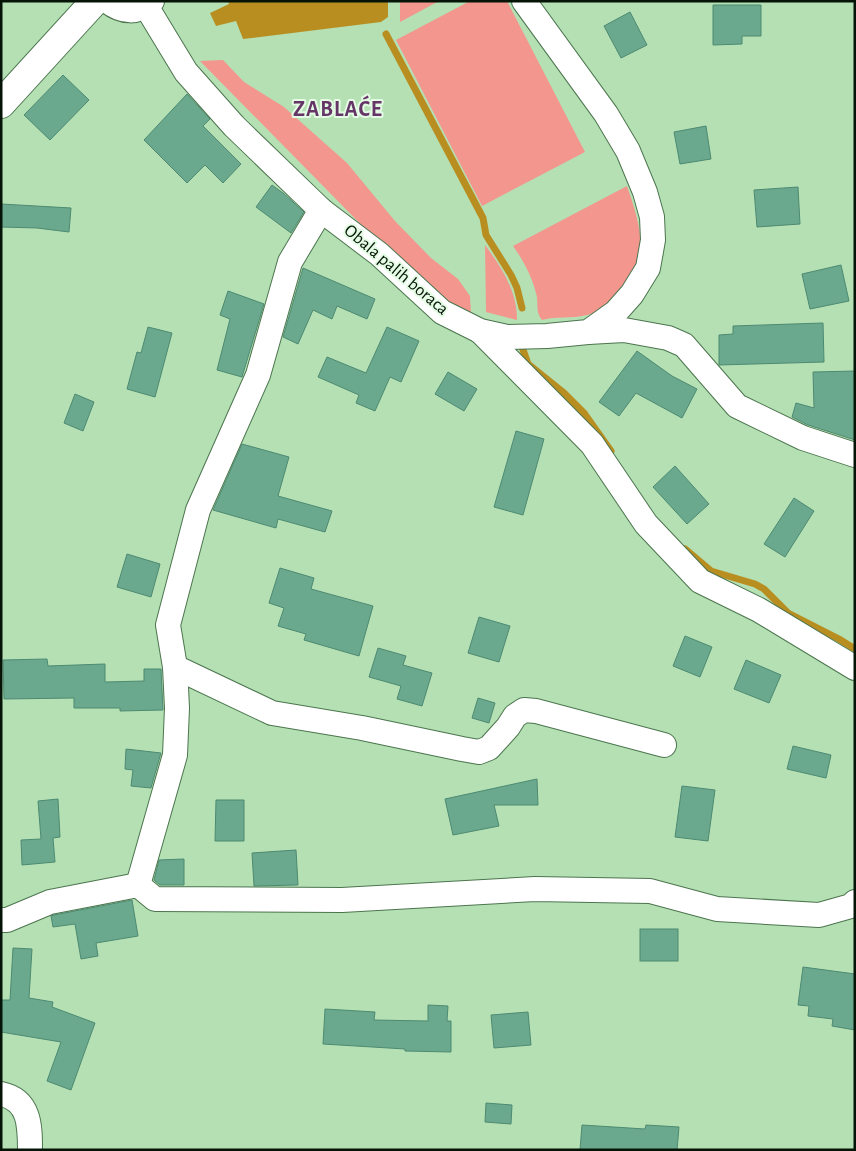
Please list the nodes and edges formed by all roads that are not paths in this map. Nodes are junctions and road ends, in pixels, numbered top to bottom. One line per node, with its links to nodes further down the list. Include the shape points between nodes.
1 (94, 1): 5 (street)
2 (107, 1): 4 (street, via 124,11 133,11)
3 (524, 1): 8 (street, Obala palih boraca, via 618,133 645,192 652,217 653,240 648,268 616,312)
4 (149, 3): 6 (street, Obala palih boraca, via 186,72 234,126)
5 (1, 104)
6 (321, 210): 7 (street, Obala palih boraca, via 379,254 442,312); 10 (street, via 290,262 258,375 198,510 168,625)
7 (480, 331): 8 (street, Obala palih boraca, via 507,337); 11 (street, via 592,444 646,524 700,581 759,610)
8 (588, 332): 9 (street, via 624,330 668,338 684,345 737,406 803,438)
9 (855, 455)
10 (175, 667): 12 (street, via 272,713 479,752 489,748 514,716 524,710); 13 (street, via 175,755)
11 (855, 668)
12 (664, 745)
13 (138, 885): 14 (street, via 155,899 342,900 535,889 650,891 717,909 819,915); 15 (street, via 50,902)
14 (855, 902)
15 (1, 920)
16 (1, 1094): 17 (street, via 10,1096 22,1107 30,1123)
17 (30, 1150)

